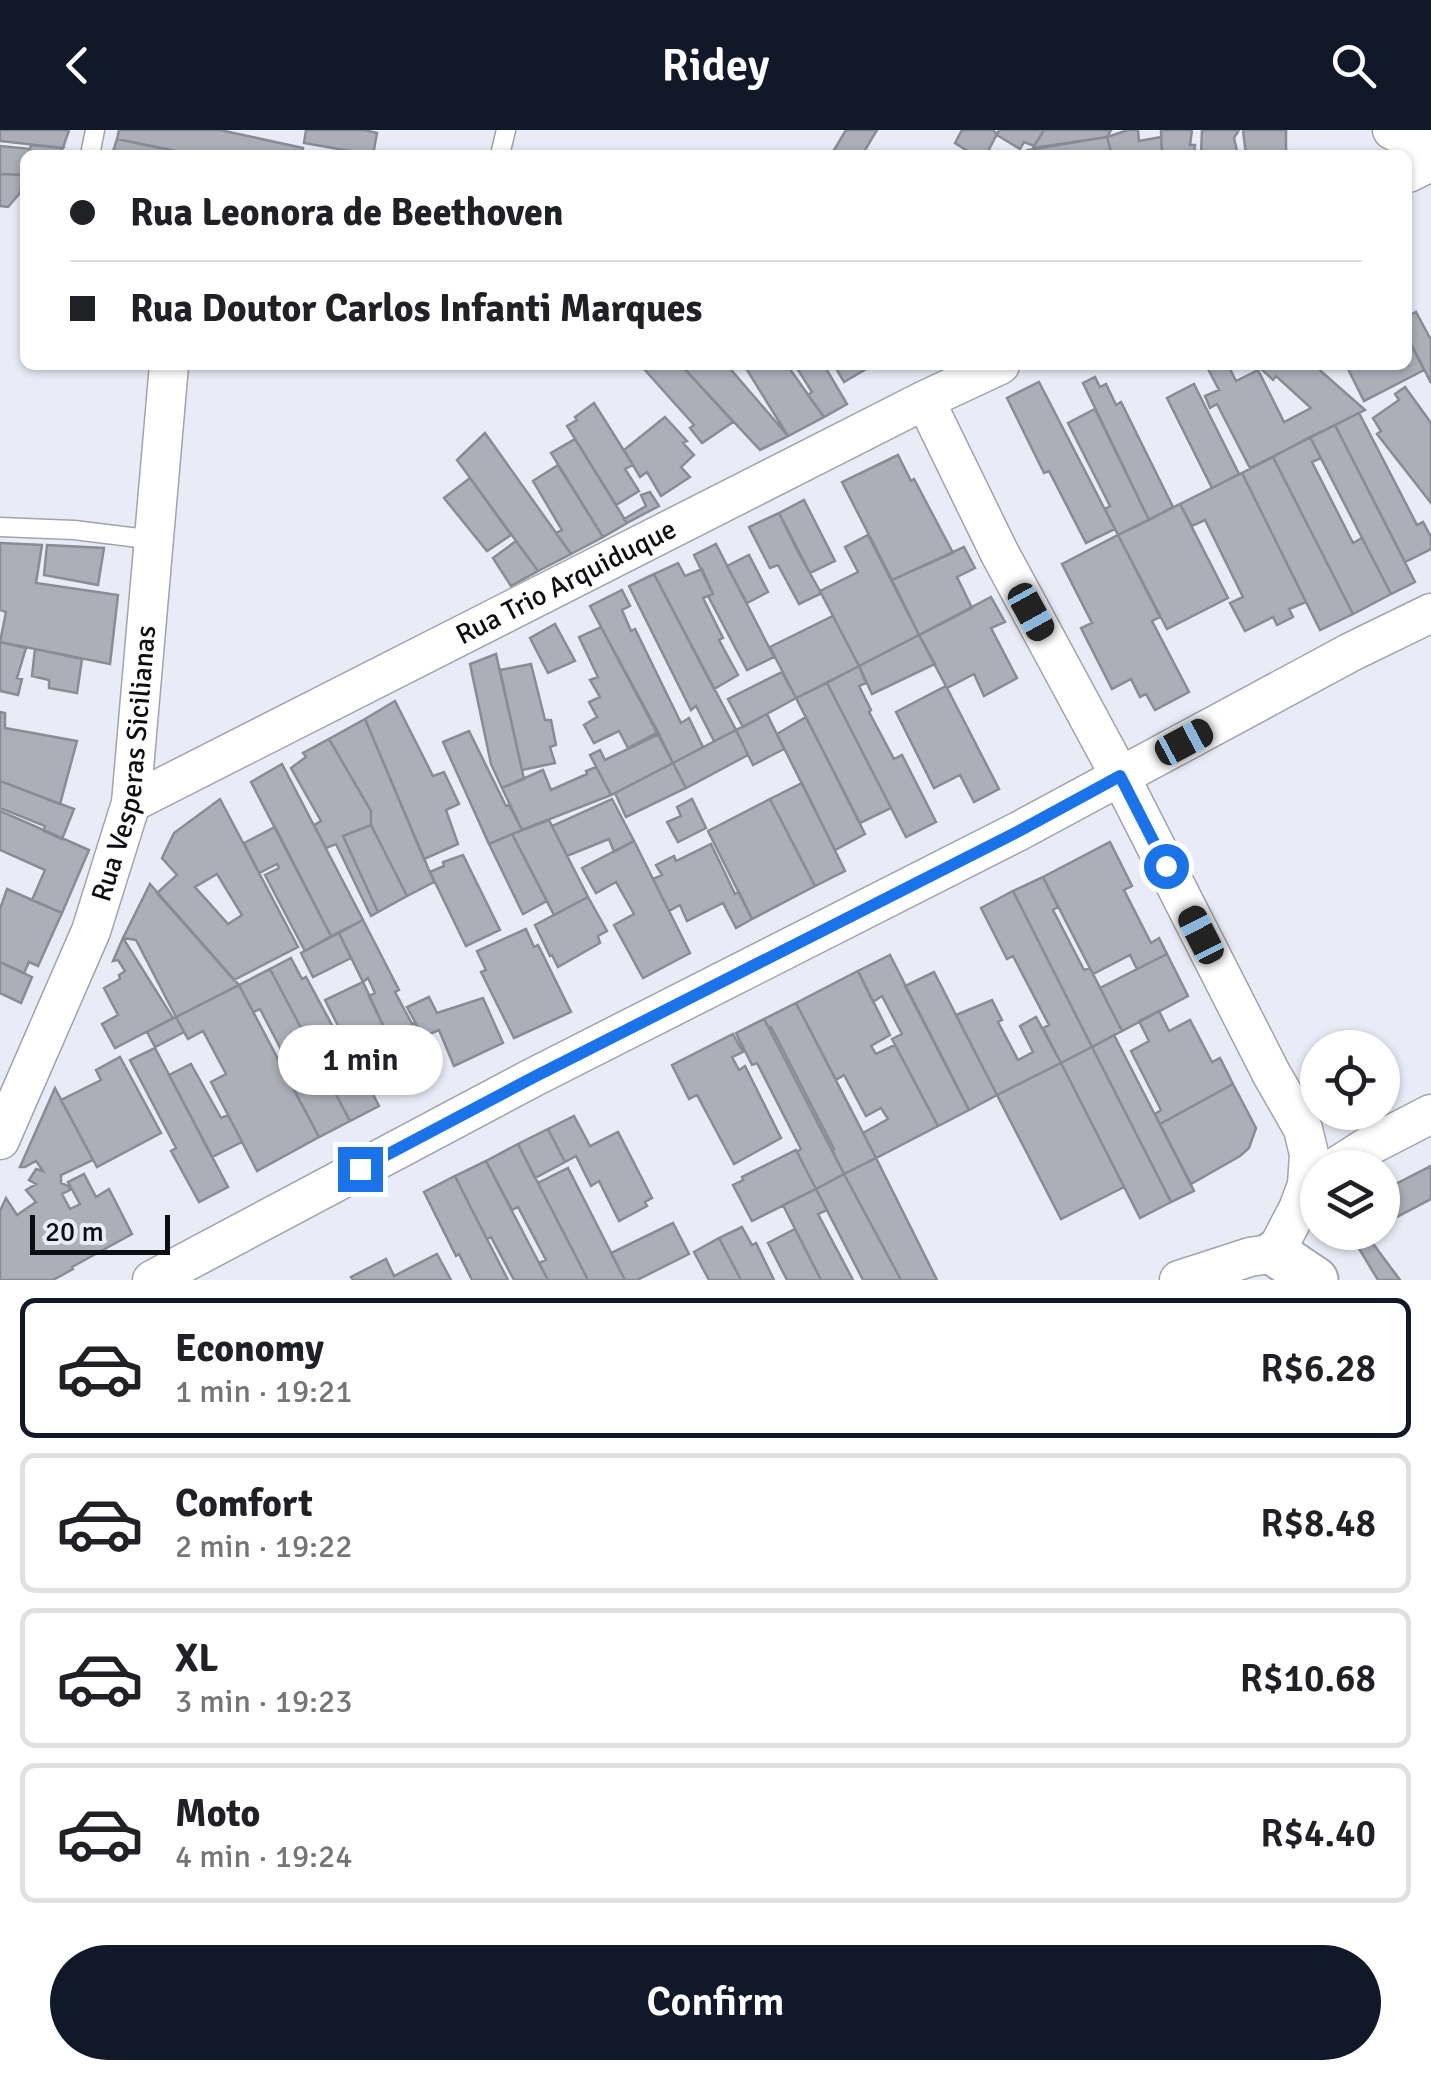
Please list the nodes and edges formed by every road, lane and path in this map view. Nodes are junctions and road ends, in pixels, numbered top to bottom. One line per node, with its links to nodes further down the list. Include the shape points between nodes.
1 (1392, 130): 2 (street)
2 (1431, 150)
3 (168, 370): 7 (street, Rua Vesperas Sicilianas)
4 (989, 370): 5 (street, Rua Trio Arquiduque)
5 (926, 400): 9 (street); 10 (street, Rua Trio Arquiduque)
6 (0, 528): 7 (lane)
7 (155, 540): 10 (street, Rua Vesperas Sicilianas)
8 (1431, 614): 9 (street)
9 (1120, 776): 13 (street); 17 (street)
10 (132, 803): 12 (street, Rua Vesperas Sicilianas, via 91,931)
11 (1431, 1114): 14 (street)
12 (0, 1140)
13 (1308, 1150)
14 (1362, 1150)
15 (1300, 1206): 16 (street)
16 (1275, 1253): 18 (street); 19 (street)
17 (152, 1280)
18 (1179, 1280)
19 (1315, 1280)

